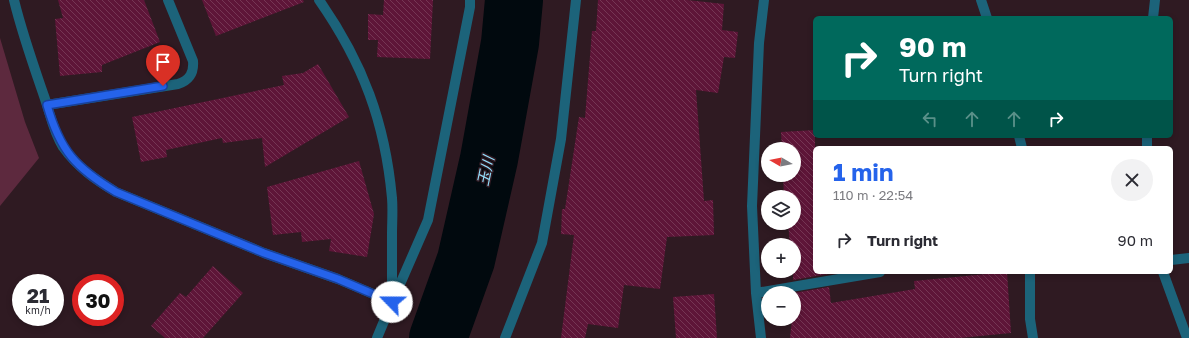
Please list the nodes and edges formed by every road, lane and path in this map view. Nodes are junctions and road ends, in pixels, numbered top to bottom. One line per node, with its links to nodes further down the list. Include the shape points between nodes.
1 (14, 0): 11 (street, via 20,26)
2 (168, 0): 11 (street, via 193,61 194,69 191,76 178,84)
3 (319, 0): 18 (street, via 352,52 379,122 388,160 392,200)
4 (470, 0): 18 (street, via 428,220)
5 (576, 0): 20 (street, via 561,139 542,243)
6 (764, 0): 17 (street, via 759,43 752,206)
7 (981, 0): 9 (street)
8 (1155, 0): 10 (street)
9 (986, 16)
10 (1153, 16)
11 (47, 105): 18 (street, via 53,127 63,147 77,164 116,192)
12 (1189, 258): 13 (street)
13 (1173, 260)
14 (868, 274): 17 (street)
15 (1030, 274): 22 (street, via 1030,319)
16 (1165, 274): 23 (street)
17 (756, 293): 21 (street)
18 (392, 302): 19 (street)
19 (377, 338)
20 (505, 338)
21 (761, 338)
22 (1033, 338)
23 (1187, 338)

